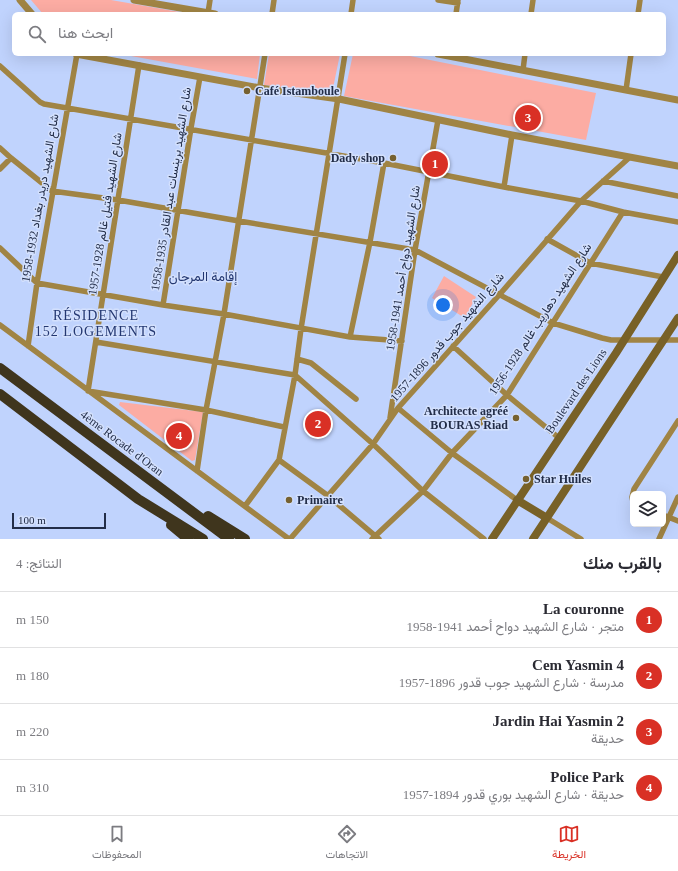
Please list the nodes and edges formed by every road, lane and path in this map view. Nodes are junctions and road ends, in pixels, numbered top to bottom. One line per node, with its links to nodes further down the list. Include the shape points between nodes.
1 (20, 0): 11 (street)
2 (134, 0): 9 (street)
3 (210, 0): 13 (street)
4 (274, 0): 14 (street)
5 (353, 0): 15 (street)
6 (438, 0): 10 (street)
7 (533, 0): 17 (street)
8 (640, 0): 18 (street)
9 (148, 1): 12 (street)
10 (458, 2): 16 (street)
11 (30, 12)
12 (207, 12)
13 (212, 12)
14 (272, 12)
15 (351, 12)
16 (456, 12)
17 (531, 12)
18 (638, 12)
19 (77, 56): 34 (street, شارع الشهيد دريدر بغداد 1932-1958)
20 (88, 56): 26 (street)
21 (266, 56): 30 (street)
22 (345, 56): 32 (street)
23 (453, 56): 28 (street)
24 (525, 56): 28 (street)
25 (631, 56): 31 (street)
26 (139, 65): 29 (street); 35 (street, شارع الشهيد فتيل غالم 1928-1957)
27 (0, 66): 34 (street, via 40,102)
28 (523, 70): 31 (street)
29 (200, 77): 30 (street); 37 (street, شارع الشهيد برينسات عبد القادر 1935-1958)
30 (260, 88): 32 (street); 39 (street)
31 (626, 90): 33 (street)
32 (339, 99): 36 (street); 41 (street)
33 (678, 100)
34 (67, 108): 35 (street); 50 (street, شارع الشهيد دريدر بغداد 1932-1958)
35 (131, 119): 37 (street); 52 (street, شارع الشهيد فتيل غالم 1928-1957)
36 (438, 120): 38 (street); 47 (street, شارع الشهيد دواح أحمد 1941-1958)
37 (191, 128): 39 (street); 54 (street, شارع الشهيد برينسات عبد القادر 1935-1958)
38 (512, 135): 42 (street); 49 (street)
39 (251, 140): 41 (street); 56 (street)
40 (0, 148): 43 (street)
41 (329, 154): 44 (street); 58 (street)
42 (630, 157): 45 (street); 48 (street, شارع الشهيد جوب قدور 1896-1957)
43 (10, 158): 46 (street); 50 (street)
44 (384, 163): 47 (street); 60 (street)
45 (678, 166)
46 (0, 169)
47 (429, 172): 49 (street); 61 (street, شارع الشهيد دواح أحمد 1941-1958)
48 (603, 182): 51 (street); 53 (street, شارع الشهيد جوب قدور 1896-1957)
49 (504, 187): 53 (street)
50 (52, 191): 52 (street); 66 (street, شارع الشهيد دريدر بغداد 1932-1958)
51 (678, 196)
52 (118, 200): 54 (street); 68 (street, شارع الشهيد فتيل غالم 1928-1957)
53 (581, 201): 55 (street); 59 (street, شارع الشهيد جوب قدور 1896-1957)
54 (178, 210): 56 (street); 69 (street, شارع الشهيد برينسات عبد القادر 1935-1958)
55 (623, 212): 57 (street); 64 (street, شارع الشهيد دهاريب غالم 1928-1956)
56 (239, 221): 58 (street); 70 (street)
57 (678, 222)
58 (316, 233): 60 (street); 74 (street)
59 (547, 239): 64 (street); 67 (street, شارع الشهيد جوب قدور 1896-1957)
60 (370, 242): 61 (street); 75 (street)
61 (415, 250): 67 (street); 79 (street, شارع الشهيد دواح أحمد 1941-1958)
62 (1, 251): 66 (street)
63 (678, 255): 65 (main road, Boulevard des Lions)
64 (590, 263): 65 (street); 72 (street, شارع الشهيد دهاريب غالم 1928-1956)
65 (664, 277): 76 (main road, Boulevard des Lions)
66 (37, 283): 68 (street); 81 (street, شارع الشهيد دريدر بغداد 1932-1958)
67 (500, 294): 72 (street); 82 (street, شارع الشهيد جوب قدور 1896-1957)
68 (103, 295): 69 (street); 80 (street, شارع الشهيد فتيل غالم 1928-1957)
69 (163, 305): 70 (street)
70 (224, 314): 74 (street); 84 (street)
71 (678, 318): 77 (main road)
72 (553, 323): 76 (street, via 602,338); 89 (street, شارع الشهيد دهاريب غالم 1928-1956)
73 (0, 325): 81 (street)
74 (301, 329): 75 (street); 83 (street)
75 (350, 337): 79 (street)
76 (624, 340): 77 (street); 96 (main road, Boulevard des Lions)
77 (664, 340): 78 (street); 110 (main road)
78 (678, 340)
79 (402, 341): 93 (street, شارع الشهيد دواح أحمد 1941-1958)
80 (96, 342): 84 (street); 87 (street, شارع الشهيد فتيل غالم 1928-1957)
81 (28, 346): 87 (street)
82 (453, 346): 89 (street); 91 (street, شارع الشهيد جوب قدور 1896-1957)
83 (297, 358): 86 (street); 90 (street, via 311,363)
84 (216, 362): 86 (street); 92 (street)
85 (0, 368): 101 (highway, 4ème Rocade d'Oran)
86 (295, 375): 95 (street); 97 (street)
87 (88, 391): 92 (street); 100 (street)
88 (0, 394): 106 (highway)
89 (507, 395): 96 (street); 98 (street, شارع الشهيد دهاريب غالم 1928-1956)
90 (356, 399)
91 (398, 408): 93 (street, شارع الشهيد جوب قدور 1896-1957); 98 (street)
92 (206, 410): 95 (street); 100 (street)
93 (390, 420): 97 (street, شارع الشهيد جوب قدور 1896-1957)
94 (678, 421): 103 (street)
95 (284, 426): 99 (street)
96 (559, 438): 107 (main road, Boulevard des Lions)
97 (373, 444): 102 (street); 104 (street, شارع الشهيد جوب قدور 1896-1957)
98 (452, 453): 102 (street, شارع الشهيد دهاريب غالم 1928-1956); 107 (street)
99 (278, 460): 104 (street); 108 (street)
100 (197, 471): 108 (street)
101 (150, 480): 116 (highway, 4ème Rocade d'Oran); 117 (highway)
102 (423, 491): 113 (street, شارع الشهيد دهاريب غالم 1928-1956); 119 (street)
103 (634, 491)
104 (327, 495): 113 (street); 118 (street, شارع الشهيد جوب قدور 1896-1957)
105 (678, 497): 111 (street)
106 (138, 499): 114 (highway); 115 (highway)
107 (517, 500): 110 (main road); 120 (main road, Boulevard des Lions)
108 (245, 506): 118 (street)
109 (666, 516): 111 (street)
110 (547, 518): 121 (main road); 122 (street)
111 (670, 518): 112 (street); 123 (street)
112 (678, 521)
113 (375, 538)
114 (188, 539)
115 (203, 539)
116 (229, 539)
117 (245, 539)
118 (290, 539)
119 (484, 539)
120 (492, 539)
121 (533, 539)
122 (581, 539)
123 (659, 539)

